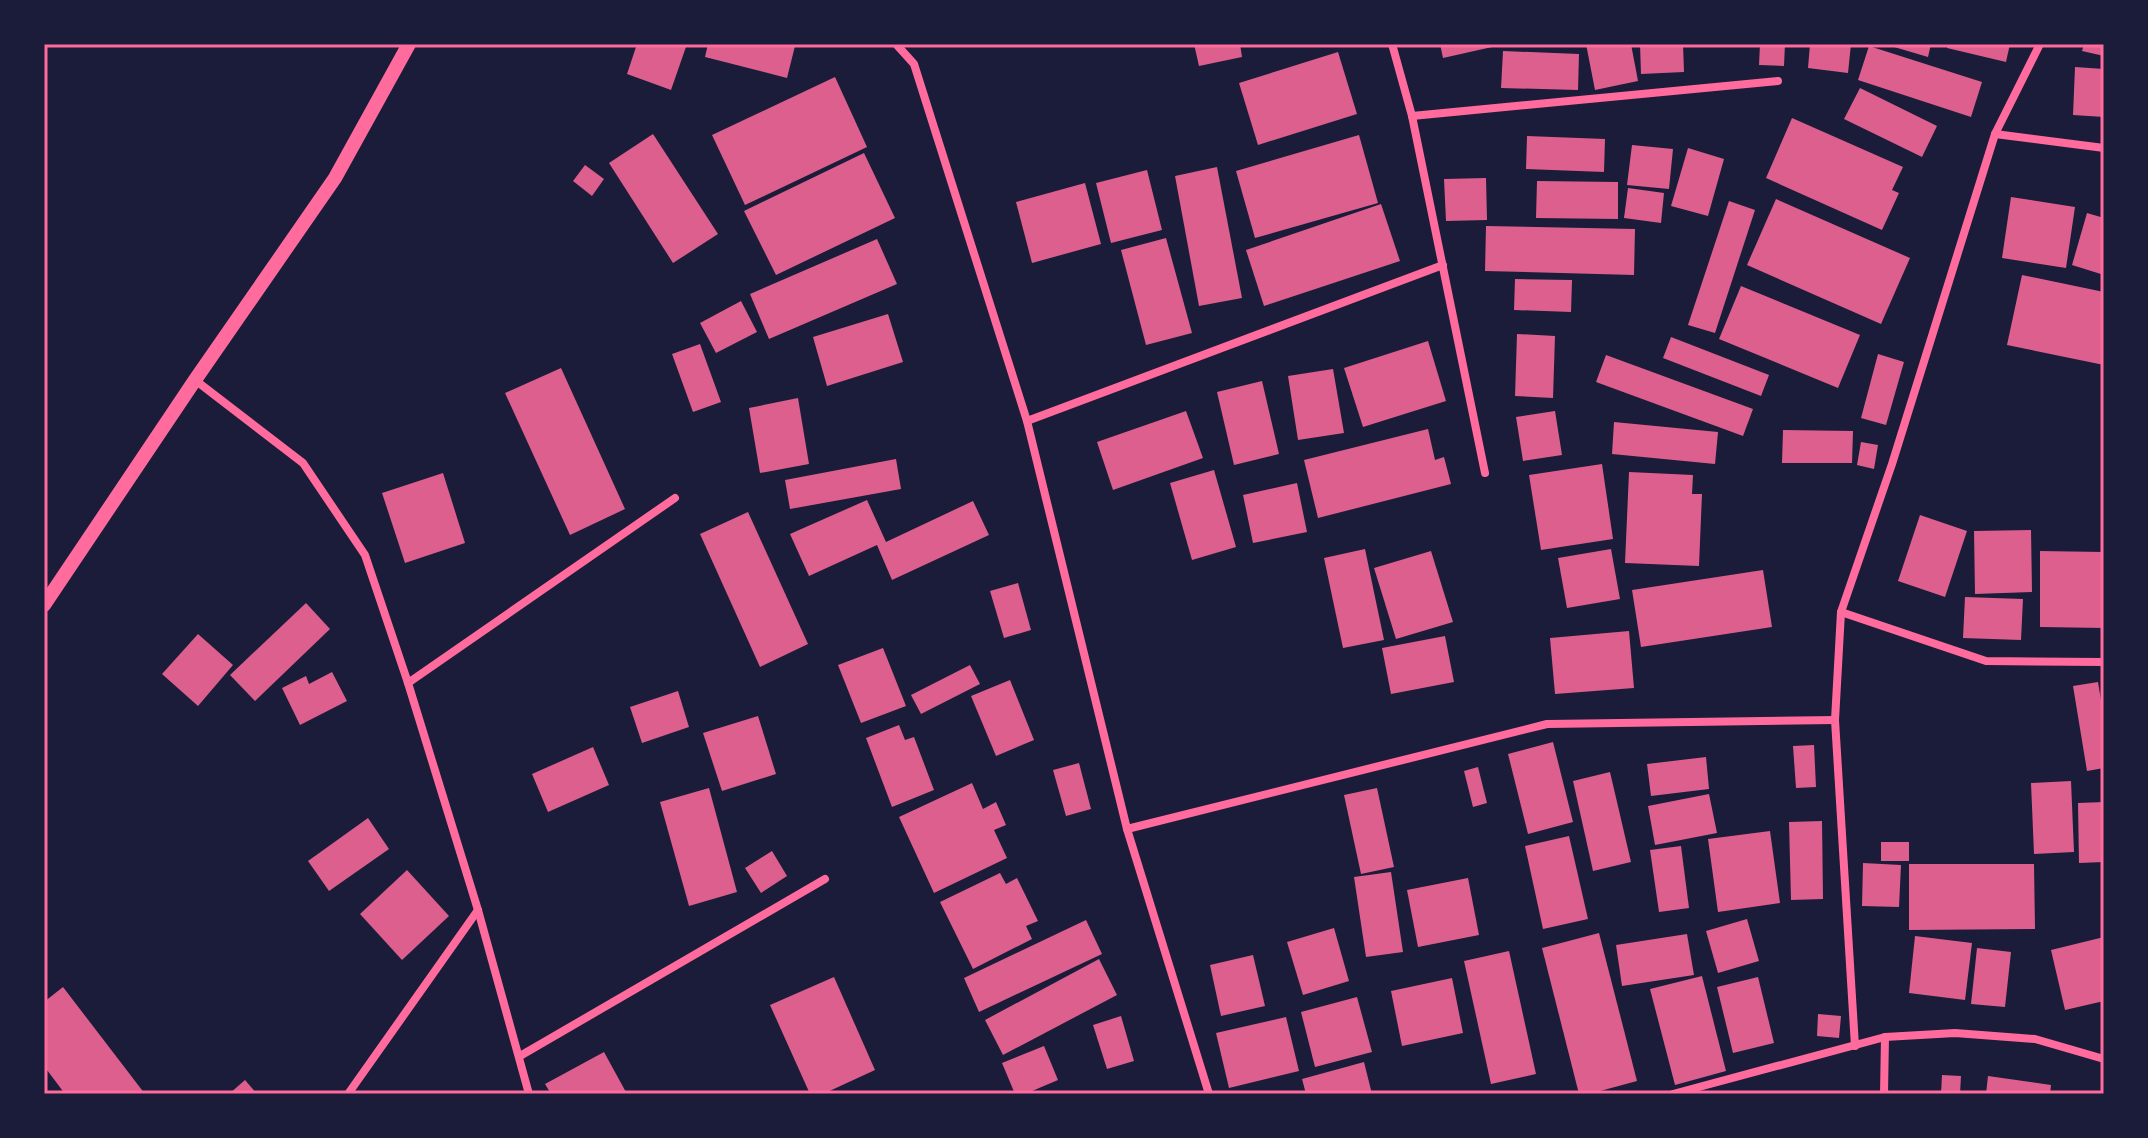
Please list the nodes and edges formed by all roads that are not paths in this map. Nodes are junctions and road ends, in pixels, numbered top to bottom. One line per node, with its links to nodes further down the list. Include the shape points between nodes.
1 (409, 44): 10 (street, via 335,178)
2 (896, 44): 11 (street, via 914,64)
3 (1392, 44): 6 (street)
4 (2040, 44): 7 (street)
5 (1778, 81): 6 (street)
6 (1412, 116): 9 (street)
7 (1995, 134): 8 (street); 15 (street)
8 (2104, 148)
9 (1443, 265): 11 (street); 12 (street)
10 (195, 380): 14 (street); 17 (street, via 303,463 365,555)
11 (1027, 421): 19 (street)
12 (1485, 473)
13 (675, 498): 17 (street)
14 (44, 605)
15 (1841, 612): 16 (street, via 1986,661); 18 (street)
16 (2104, 662)
17 (408, 683): 21 (street)
18 (1835, 720): 19 (street, via 1547,724); 23 (street)
19 (1127, 829): 28 (street)
20 (825, 879): 24 (street)
21 (478, 910): 24 (street); 26 (street)
22 (1885, 1037): 23 (street); 25 (street, via 1955,1033 2035,1039); 30 (street)
23 (1855, 1046): 29 (street)
24 (520, 1056): 27 (street)
25 (2104, 1059)
26 (348, 1094)
27 (529, 1094)
28 (1209, 1094)
29 (1673, 1094)
30 (1884, 1094)

